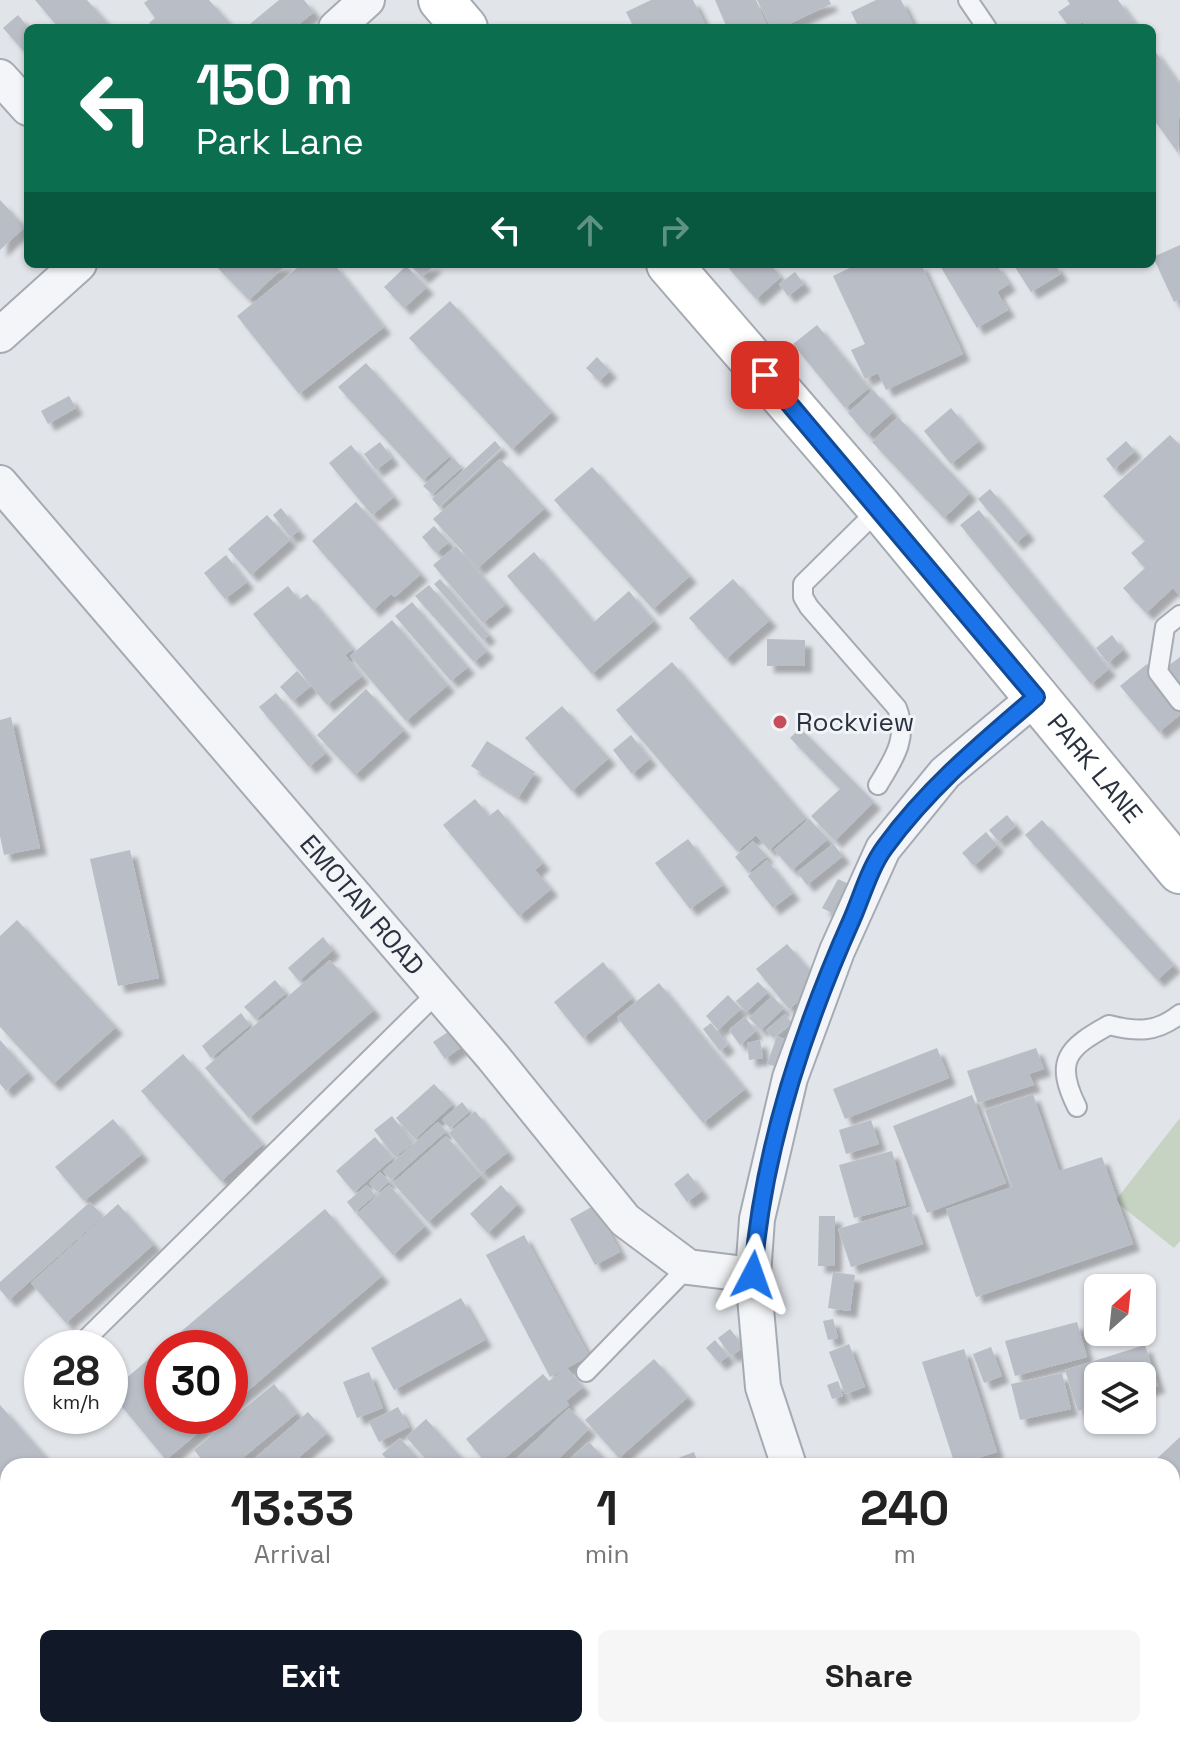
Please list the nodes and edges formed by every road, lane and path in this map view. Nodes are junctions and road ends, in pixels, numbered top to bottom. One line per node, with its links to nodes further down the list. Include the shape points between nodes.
1 (367, 0): 4 (street)
2 (441, 0): 5 (street)
3 (968, 0): 6 (lane)
4 (340, 24)
5 (462, 24)
6 (984, 24)
7 (0, 77): 8 (street)
8 (24, 104)
9 (75, 268): 11 (street)
10 (672, 268): 13 (street, PARK LANE)
11 (0, 335)
12 (0, 483): 19 (street, EMOTAN ROAD)
13 (880, 508): 15 (street, PARK LANE); 17 (lane, via 803,584 809,607 902,718 902,743)
14 (1180, 615): 16 (lane, via 1165,627 1158,672)
15 (1036, 697): 18 (street, PARK LANE); 23 (street, via 945,773 883,849 837,951 790,1078 757,1219)
16 (1180, 701)
17 (878, 785)
18 (1180, 871)
19 (436, 994): 22 (street, EMOTAN ROAD, via 625,1220); 24 (lane)
20 (1180, 1014): 21 (lane, via 1159,1028 1137,1032 1109,1025 1081,1041 1069,1052 1063,1080)
21 (1077, 1107)
22 (688, 1267): 23 (street, EMOTAN ROAD); 25 (lane)
23 (753, 1275): 26 (street, via 763,1387)
24 (95, 1330)
25 (586, 1372)
26 (786, 1458)

